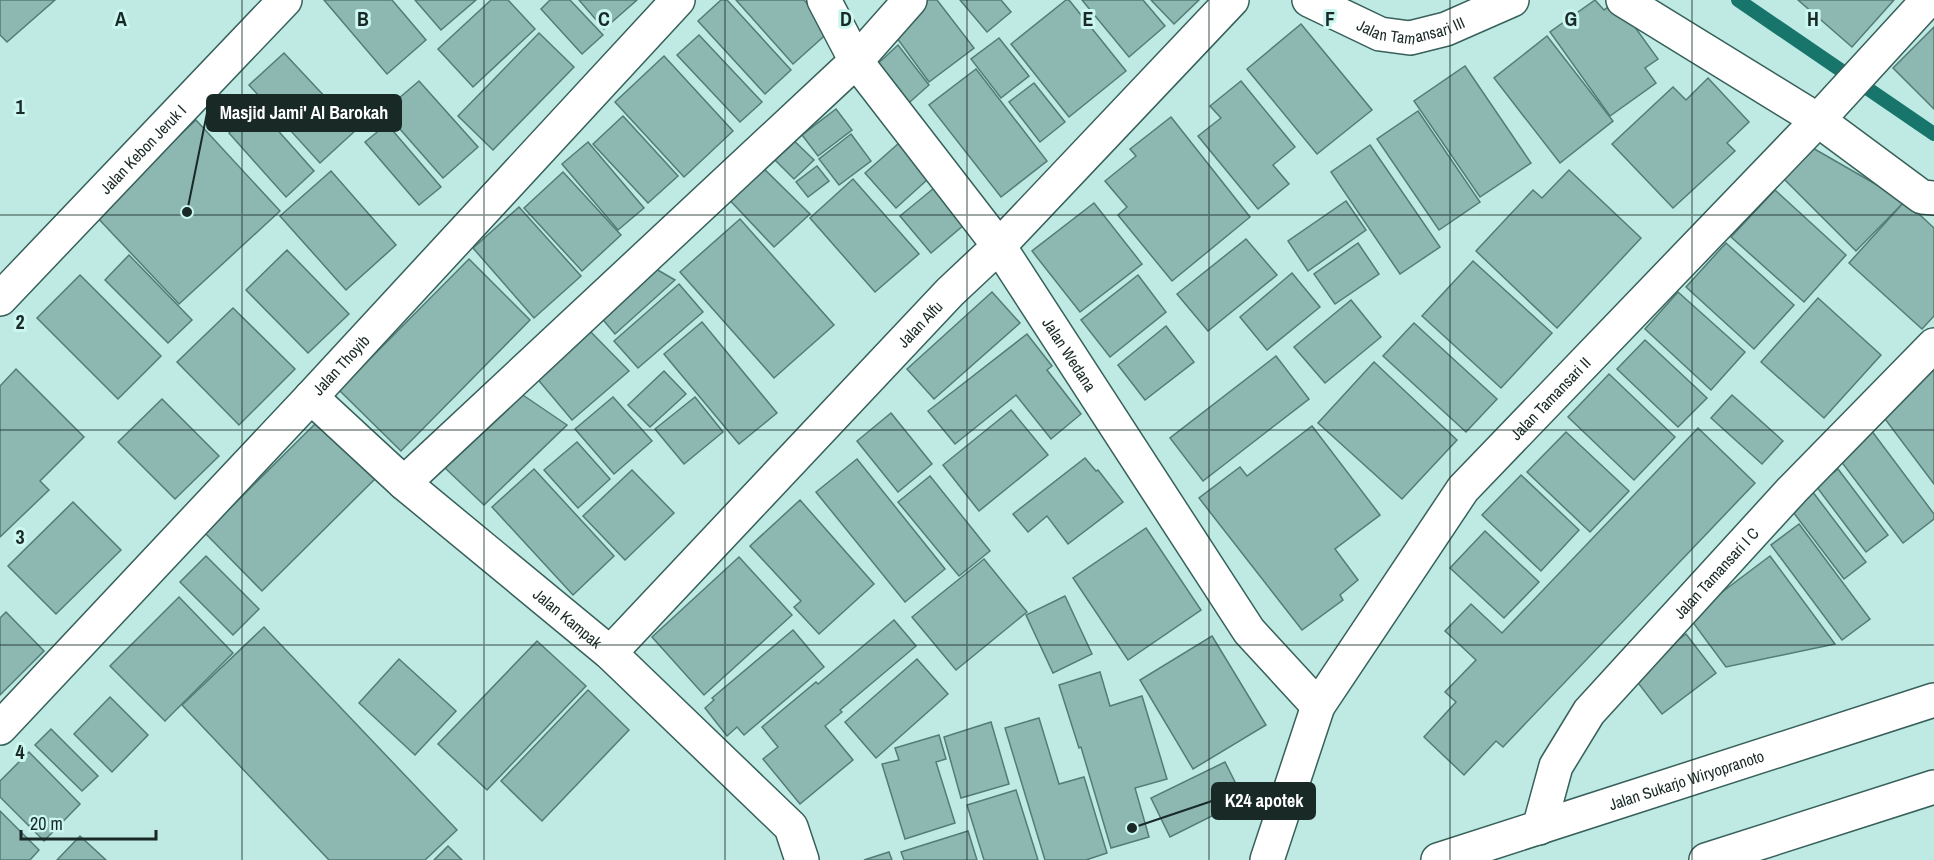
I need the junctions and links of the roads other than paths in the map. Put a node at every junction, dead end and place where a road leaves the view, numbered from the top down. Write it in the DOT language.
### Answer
graph roads {
  1 [pos="285,0"];
  2 [pos="678,0"];
  3 [pos="824,0"];
  4 [pos="910,0"];
  5 [pos="1232,0"];
  6 [pos="1309,0"];
  7 [pos="1512,0"];
  8 [pos="1623,0"];
  9 [pos="1928,0"];
  10 [pos="856,61"];
  11 [pos="1818,120"];
  12 [pos="1934,198"];
  13 [pos="999,246"];
  14 [pos="0,299"];
  15 [pos="1934,345"];
  16 [pos="311,397"];
  17 [pos="404,483"];
  18 [pos="610,653"];
  19 [pos="1934,700"];
  20 [pos="1318,706"];
  21 [pos="0,728"];
  22 [pos="1934,787"];
  23 [pos="1539,828"];
  24 [pos="802,860"];
  25 [pos="1267,860"];
  26 [pos="1438,860"];
  27 [pos="1706,860"];
  1 -- 14 [label="street, Jalan Kebon Jeruk I"];
  2 -- 16 [label="street, Jalan Thoyib"];
  3 -- 10 [label="street, Jalan Wedana"];
  4 -- 10 [label="street"];
  5 -- 13 [label="street, Jalan Alfu"];
  6 -- 7 [label="street, Jalan Tamansari III"];
  8 -- 11 [label="street"];
  9 -- 11 [label="street, Jalan Tamansari II"];
  10 -- 13 [label="street, Jalan Wedana"];
  10 -- 17 [label="street"];
  11 -- 12 [label="street"];
  11 -- 20 [label="street, Jalan Tamansari II"];
  13 -- 18 [label="street, Jalan Alfu"];
  13 -- 20 [label="street, Jalan Wedana"];
  15 -- 23 [label="street, Jalan Tamansari I C"];
  16 -- 17 [label="street, Jalan Kampak"];
  16 -- 21 [label="street, Jalan Thoyib"];
  17 -- 18 [label="street, Jalan Kampak"];
  18 -- 24 [label="street, Jalan Kampak"];
  19 -- 23 [label="street, Jalan Sukarjo Wiryopranoto"];
  20 -- 25 [label="street, Jalan Tamansari II"];
  22 -- 27 [label="street"];
  23 -- 26 [label="street, Jalan Sukarjo Wiryopranoto"];
}
